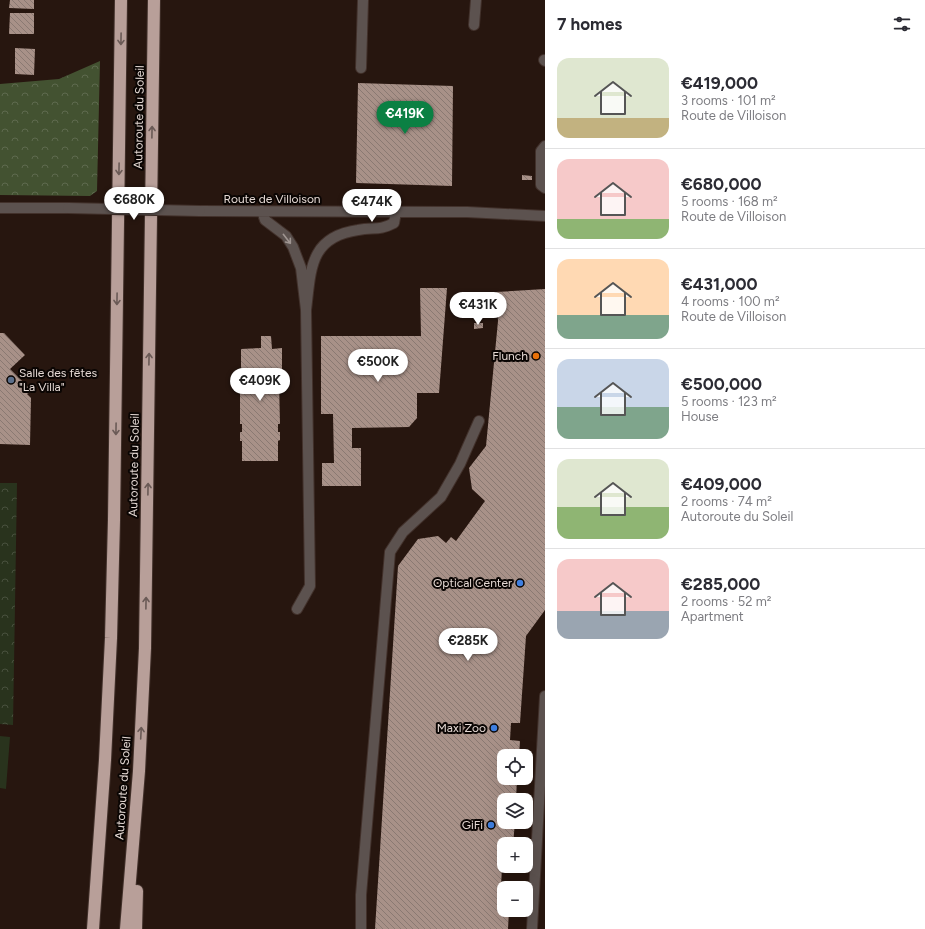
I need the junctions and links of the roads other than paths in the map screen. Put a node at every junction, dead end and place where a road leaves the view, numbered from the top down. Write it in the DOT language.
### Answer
graph roads {
  1 [pos="121,0"];
  2 [pos="154,0"];
  3 [pos="363,0"];
  4 [pos="476,0"];
  5 [pos="474,25"];
  6 [pos="362,68"];
  7 [pos="545,146"];
  8 [pos="545,188"];
  9 [pos="0,208"];
  10 [pos="262,211"];
  11 [pos="396,212"];
  12 [pos="545,216"];
  13 [pos="306,310"];
  14 [pos="479,421"];
  15 [pos="298,609"];
  16 [pos="545,696"];
  17 [pos="543,767"];
  18 [pos="139,772"];
  19 [pos="542,807"];
  20 [pos="541,848"];
  21 [pos="534,888"];
  22 [pos="545,889"];
  23 [pos="93,929"];
  24 [pos="126,929"];
  25 [pos="136,929"];
  26 [pos="361,929"];
  27 [pos="532,929"];
  1 -- 23 [label="highway, Autoroute du Soleil, one-way"];
  18 -- 2 [label="highway, Autoroute du Soleil, one-way"];
  3 -- 6 [label="street"];
  4 -- 5 [label="street"];
  7 -- 8 [label="street"];
  9 -- 10 [label="street, Route de Villoison, bridge"];
  10 -- 11 [label="street, Route de Villoison"];
  10 -- 13 [label="street, one-way"];
  11 -- 12 [label="street, Route de Villoison"];
  11 -- 13 [label="street"];
  13 -- 15 [label="street"];
  14 -- 26 [label="street"];
  16 -- 17 [label="street"];
  17 -- 19 [label="street"];
  18 -- 24 [label="highway, Autoroute du Soleil"];
  18 -- 25 [label="highway"];
  19 -- 20 [label="street"];
  20 -- 21 [label="street"];
  21 -- 22 [label="street"];
  21 -- 27 [label="street"];
}
